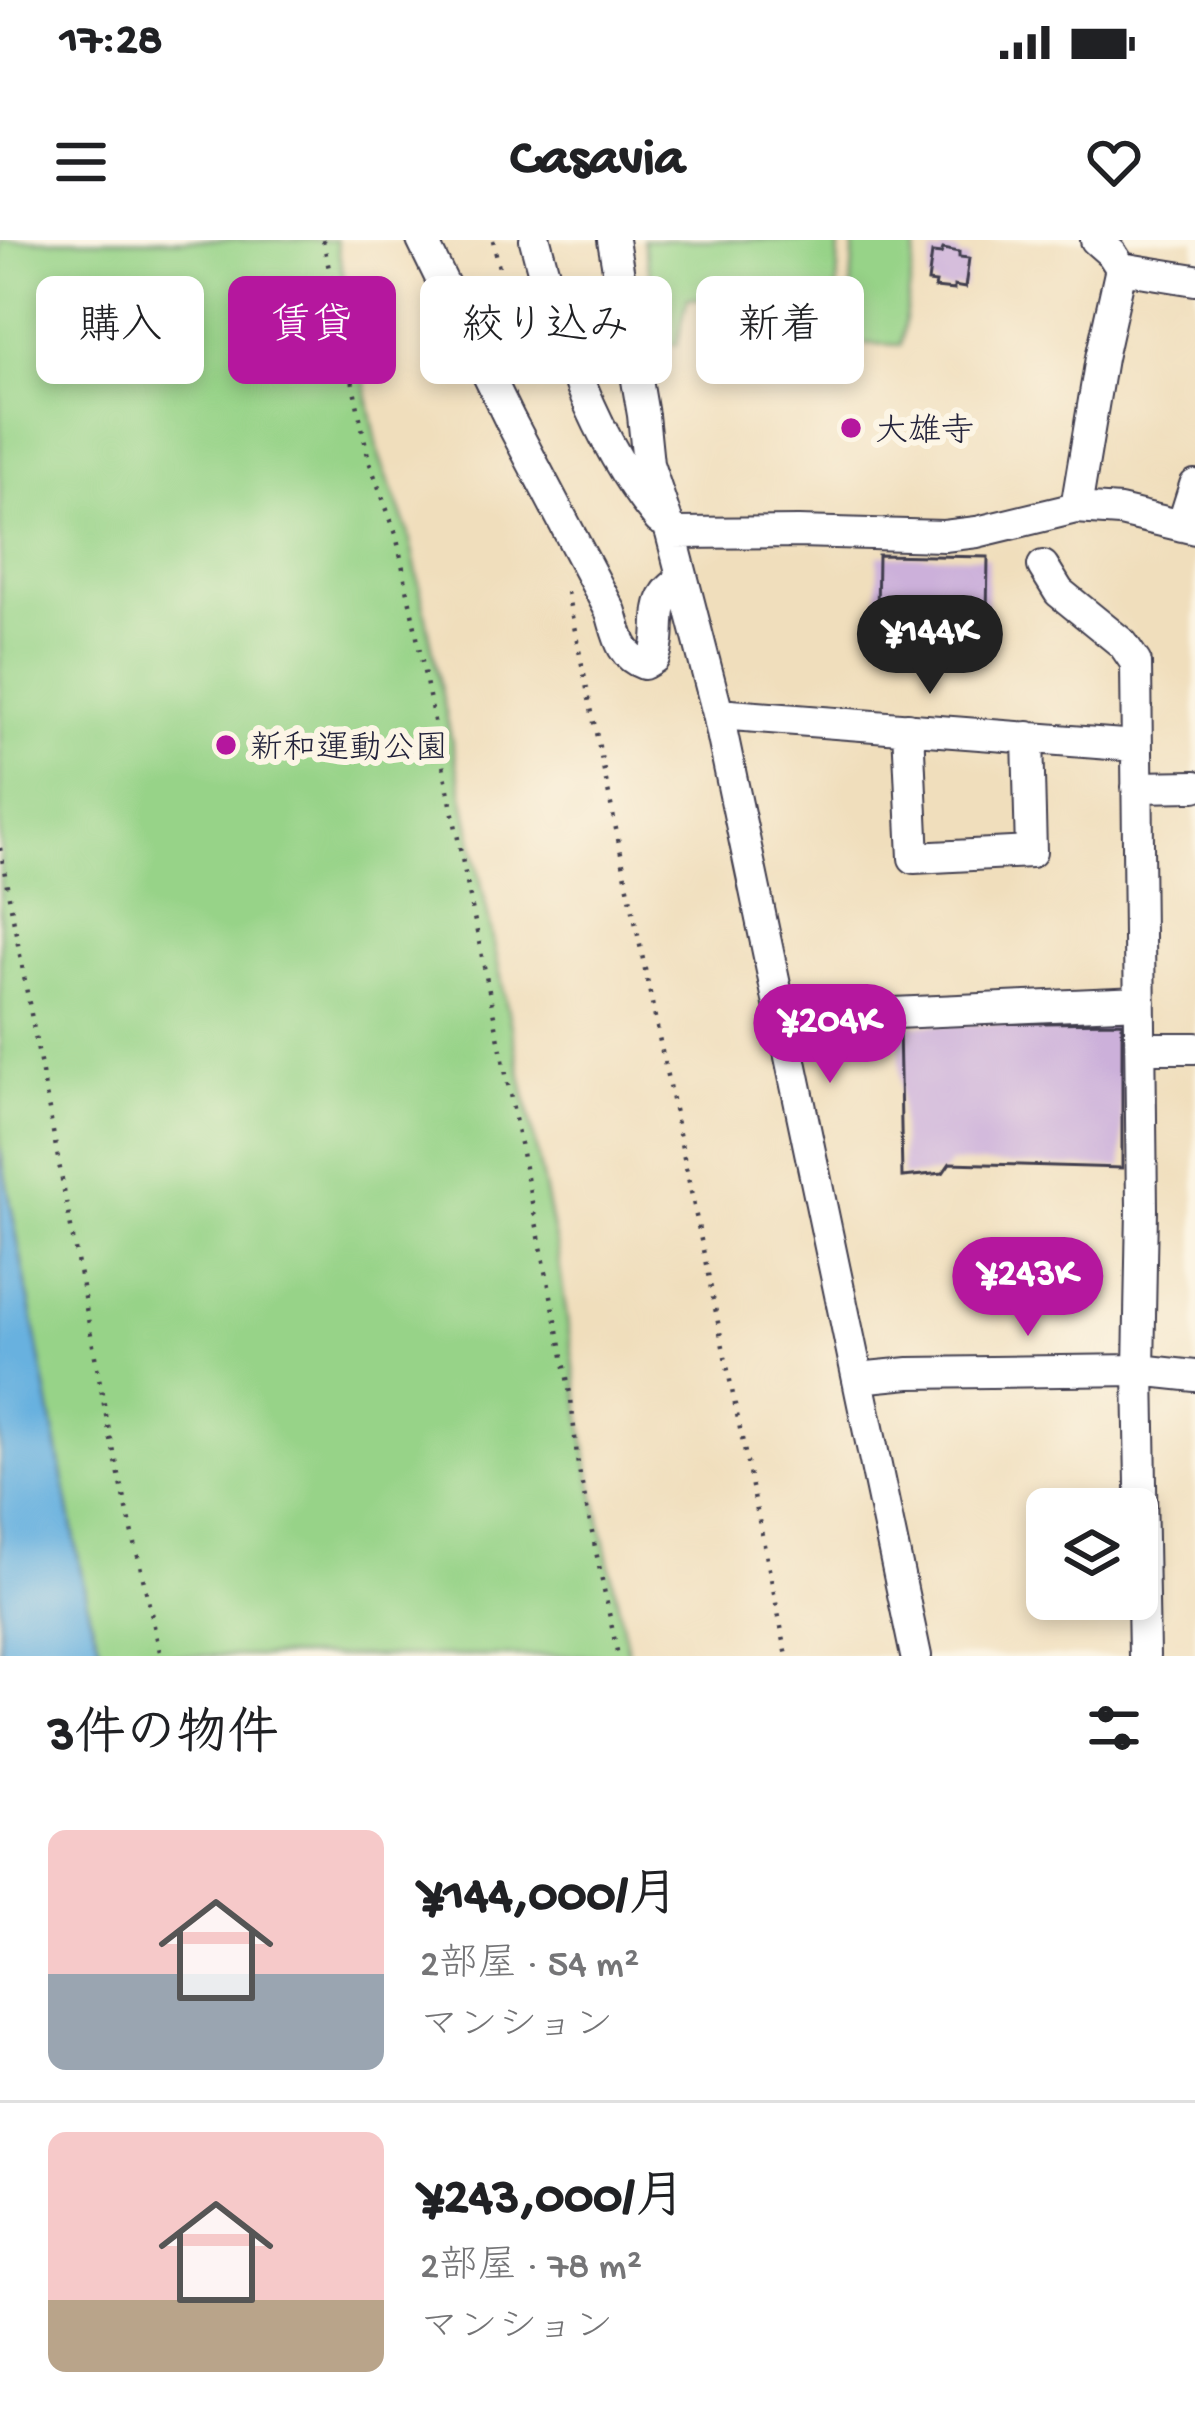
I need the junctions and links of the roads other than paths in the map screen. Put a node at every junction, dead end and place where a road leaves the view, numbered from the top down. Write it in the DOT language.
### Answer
graph roads {
  1 [pos="422,240"];
  2 [pos="535,240"];
  3 [pos="613,240"];
  4 [pos="1096,240"];
  5 [pos="1120,268"];
  6 [pos="1195,280"];
  7 [pos="1195,485"];
  8 [pos="1076,508"];
  9 [pos="1188,528"];
  10 [pos="671,533"];
  11 [pos="1043,566"];
  12 [pos="682,579"];
  13 [pos="718,714"];
  14 [pos="908,728"];
  15 [pos="1028,736"];
  16 [pos="1136,746"];
  17 [pos="1195,786"];
  18 [pos="1137,787"];
  19 [pos="1140,1002"];
  20 [pos="782,1018"];
  21 [pos="1141,1048"];
  22 [pos="1195,1048"];
  23 [pos="1139,1370"];
  24 [pos="1195,1376"];
  25 [pos="858,1378"];
  26 [pos="916,1656"];
  27 [pos="1144,1656"];
  1 -- 12 [label="street"];
  2 -- 10 [label="street"];
  3 -- 10 [label="street"];
  4 -- 5 [label="street"];
  5 -- 6 [label="street"];
  5 -- 8 [label="street"];
  7 -- 9 [label="street"];
  8 -- 9 [label="street"];
  8 -- 10 [label="street"];
  10 -- 12 [label="street"];
  11 -- 16 [label="street"];
  12 -- 13 [label="street"];
  13 -- 14 [label="street"];
  13 -- 20 [label="street"];
  14 -- 15 [label="street"];
  14 -- 15 [label="street"];
  15 -- 16 [label="street"];
  16 -- 18 [label="street"];
  17 -- 18 [label="street"];
  18 -- 19 [label="street"];
  19 -- 20 [label="street"];
  19 -- 21 [label="street"];
  20 -- 25 [label="street"];
  21 -- 22 [label="street"];
  21 -- 23 [label="street"];
  23 -- 24 [label="street"];
  23 -- 25 [label="street"];
  23 -- 27 [label="street"];
  25 -- 26 [label="street"];
}
